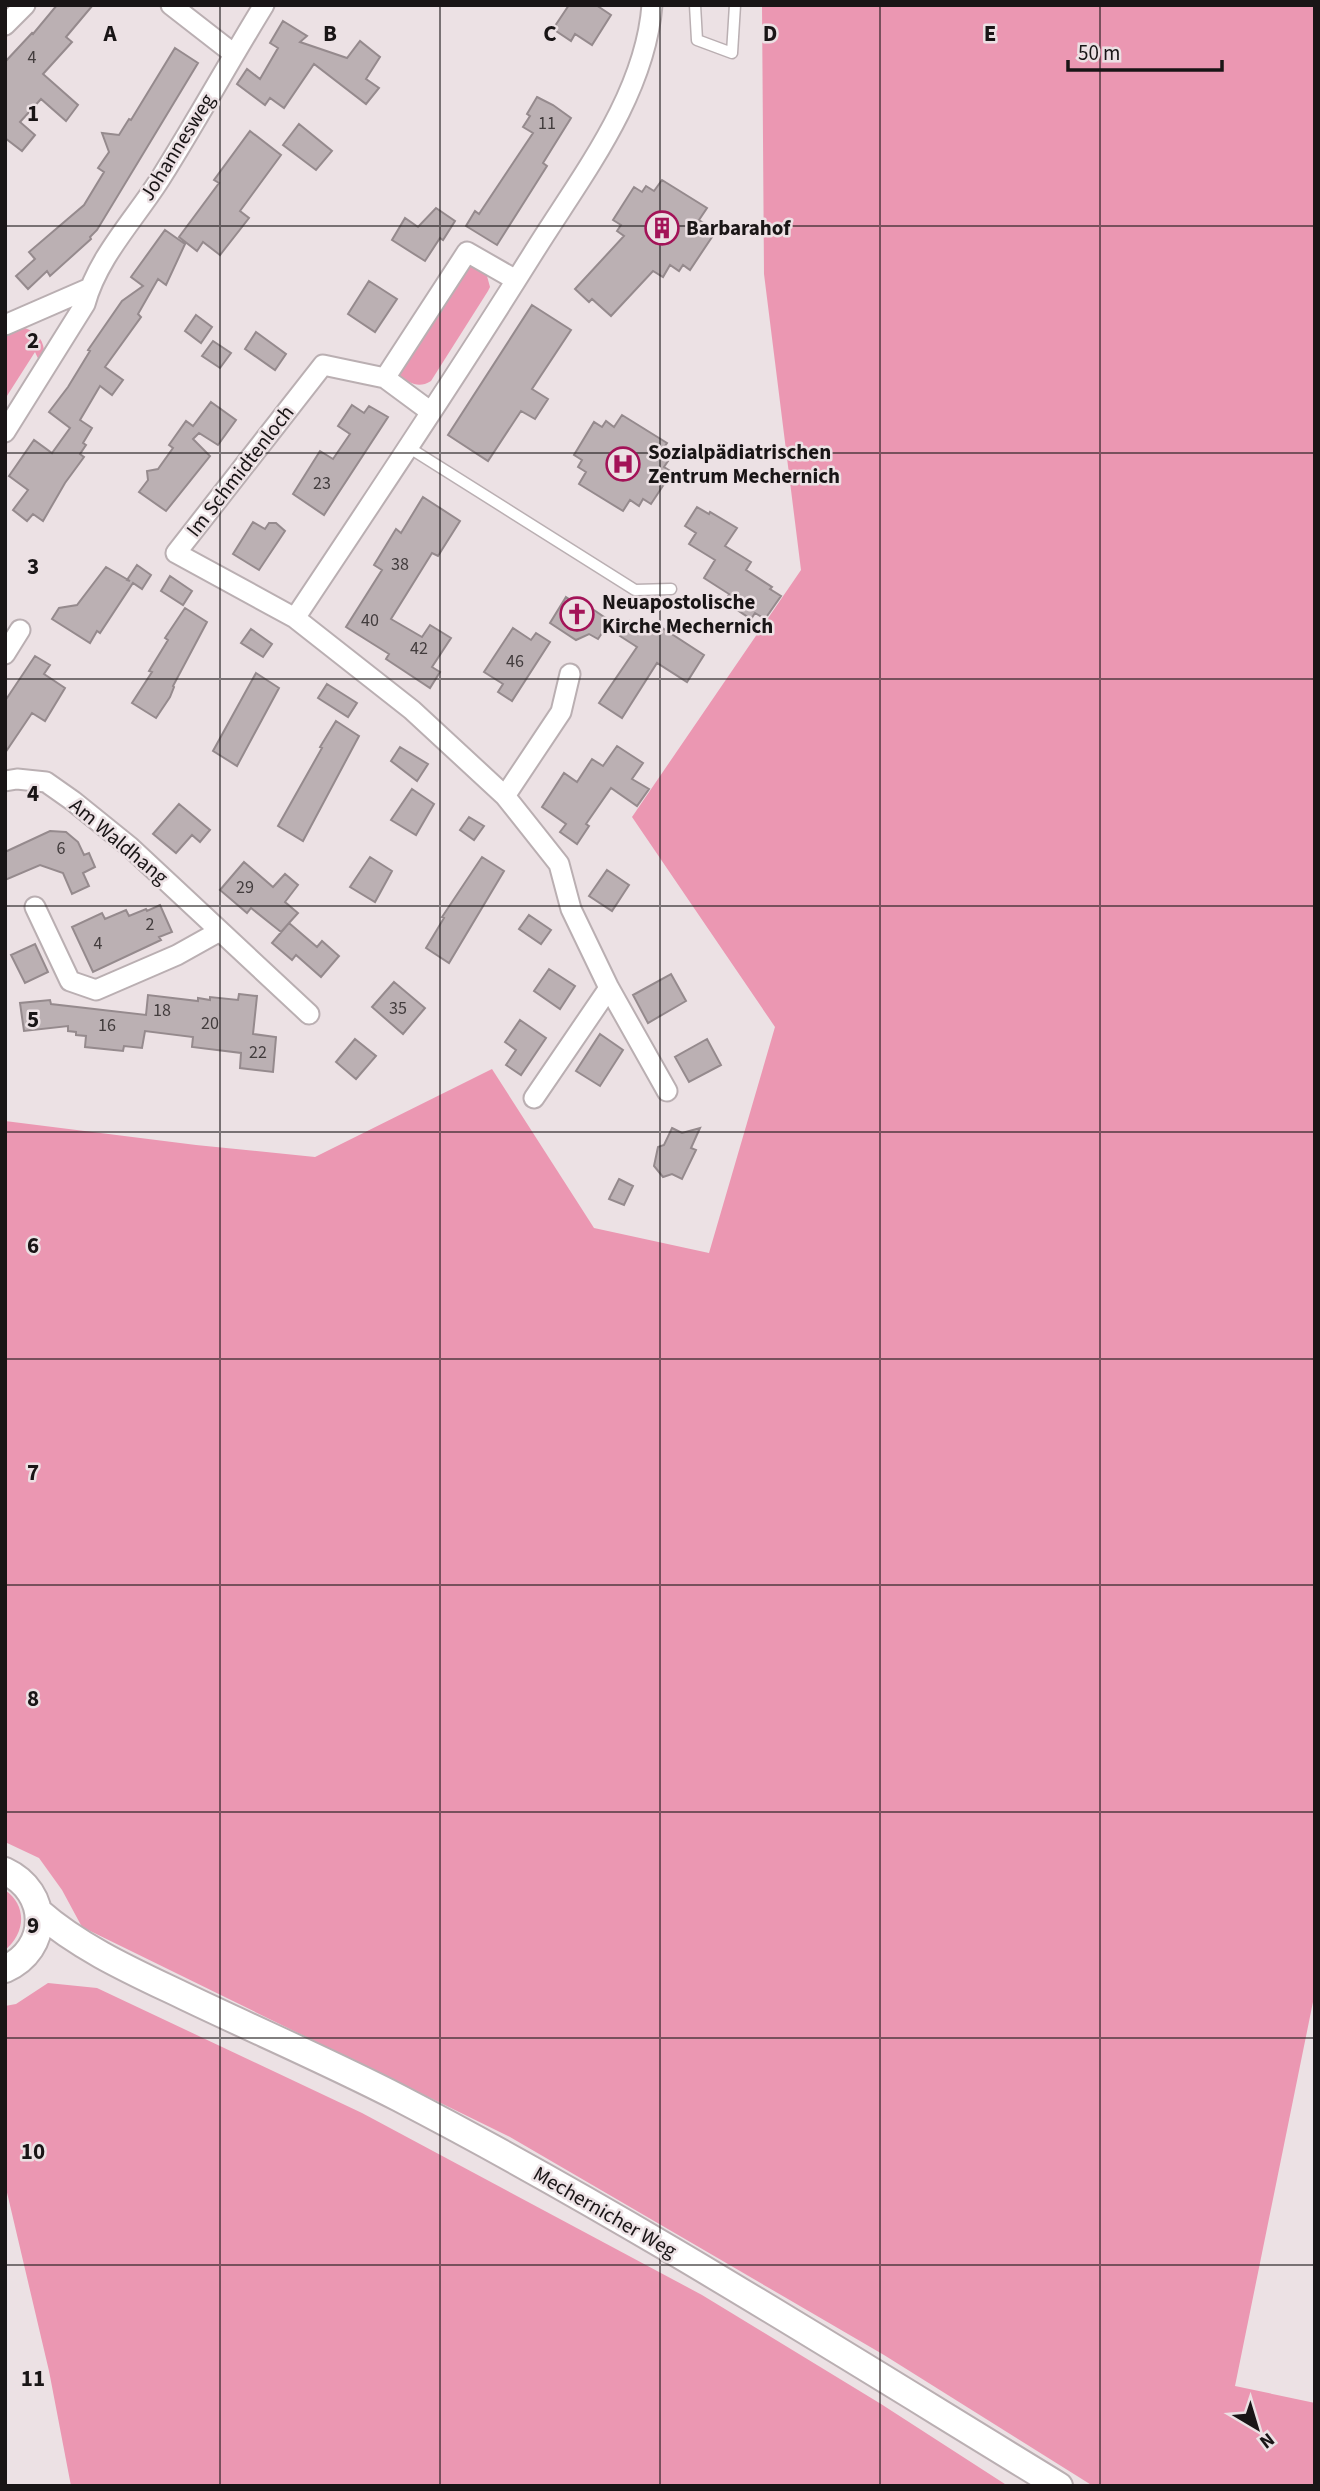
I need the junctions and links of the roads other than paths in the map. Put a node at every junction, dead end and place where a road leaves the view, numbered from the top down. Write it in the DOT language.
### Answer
graph roads {
  1 [pos="25,5"];
  2 [pos="171,5"];
  3 [pos="264,5"];
  4 [pos="652,5"];
  5 [pos="695,5"];
  6 [pos="735,5"];
  7 [pos="5,25"];
  8 [pos="234,54"];
  9 [pos="516,280"];
  10 [pos="90,288"];
  11 [pos="41,310"];
  12 [pos="5,325"];
  13 [pos="63,340"];
  14 [pos="385,378"];
  15 [pos="431,412"];
  16 [pos="5,432"];
  17 [pos="408,447"];
  18 [pos="671,589"];
  19 [pos="295,618"];
  20 [pos="20,630"];
  21 [pos="5,653"];
  22 [pos="570,674"];
  23 [pos="5,781"];
  24 [pos="505,796"];
  25 [pos="35,907"];
  26 [pos="220,932"];
  27 [pos="609,988"];
  28 [pos="309,1014"];
  29 [pos="667,1091"];
  30 [pos="534,1098"];
  31 [pos="5,1871"];
  32 [pos="39,1912"];
  33 [pos="31,1950"];
  34 [pos="5,1969"];
  35 [pos="133,1972"];
  36 [pos="1059,2486"];
  1 -- 7 [label="street"];
  2 -- 8 [label="street"];
  3 -- 8 [label="street, Johannesweg"];
  4 -- 9 [label="street"];
  5 -- 6 [label="lane"];
  8 -- 10 [label="street, Johannesweg"];
  9 -- 14 [label="street"];
  9 -- 15 [label="street"];
  10 -- 11 [label="street"];
  10 -- 13 [label="street, Johannesweg"];
  11 -- 12 [label="street"];
  11 -- 13 [label="street"];
  13 -- 16 [label="street, Johannesweg"];
  14 -- 15 [label="street, Im Schmidtenloch"];
  14 -- 19 [label="street, Im Schmidtenloch"];
  15 -- 17 [label="street"];
  17 -- 18 [label="lane"];
  17 -- 19 [label="street"];
  19 -- 24 [label="street, Im Schmidtenloch"];
  20 -- 21 [label="street"];
  22 -- 24 [label="street"];
  23 -- 26 [label="street, Am Waldhang"];
  24 -- 27 [label="street, Im Schmidtenloch"];
  25 -- 26 [label="street"];
  26 -- 28 [label="street, Am Waldhang"];
  27 -- 29 [label="street, Im Schmidtenloch"];
  27 -- 30 [label="street"];
  31 -- 32 [label="street"];
  32 -- 33 [label="street"];
  32 -- 35 [label="street, Mechernicher Weg"];
  33 -- 34 [label="street"];
  33 -- 35 [label="street, Mechernicher Weg"];
  35 -- 36 [label="street, Mechernicher Weg"];
}
